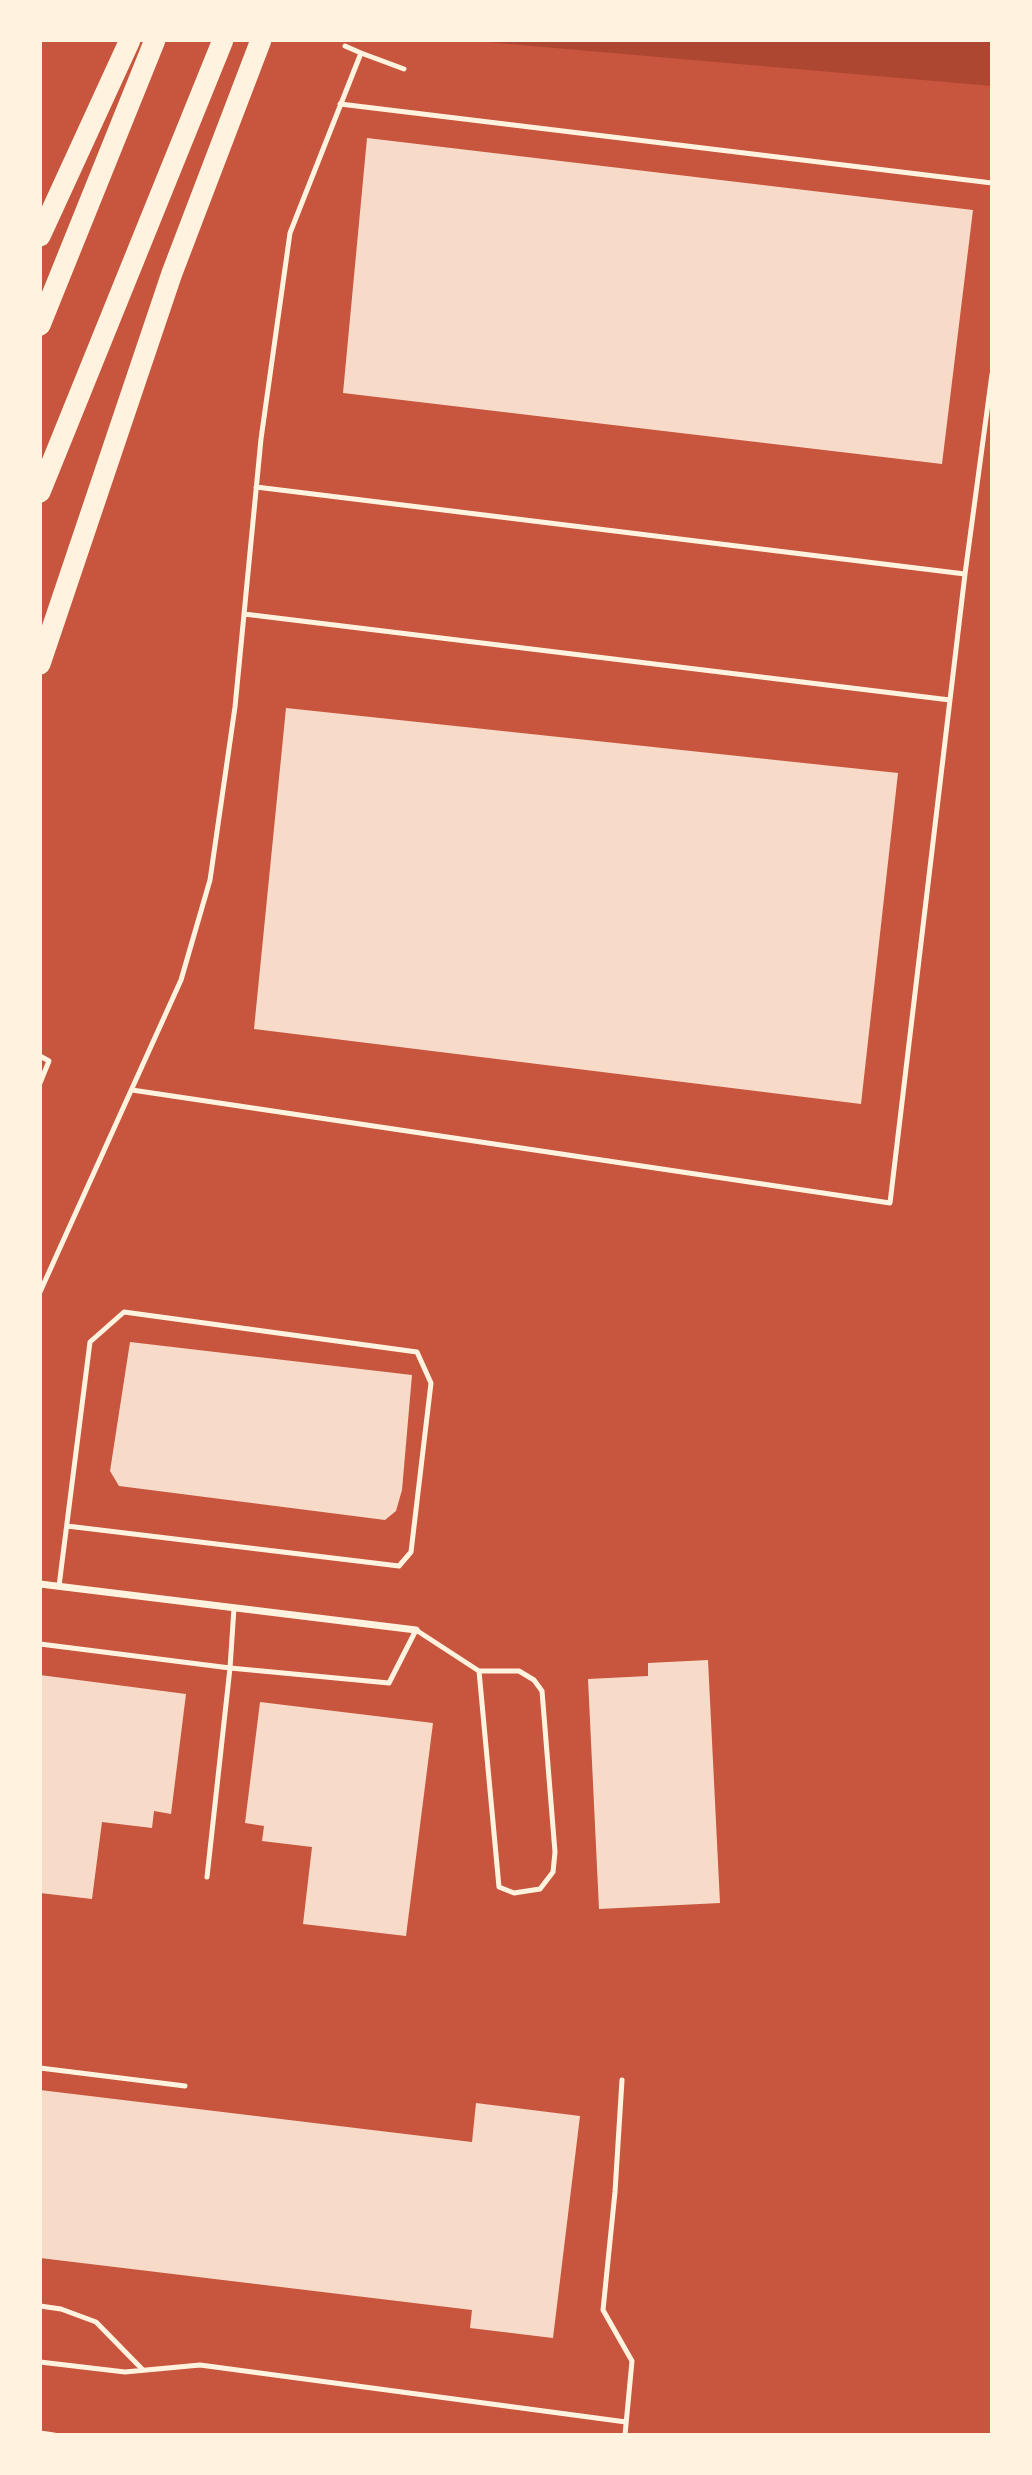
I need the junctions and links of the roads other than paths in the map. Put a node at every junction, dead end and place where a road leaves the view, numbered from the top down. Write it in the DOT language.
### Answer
graph roads {
  1 [pos="130,40"];
  2 [pos="155,40"];
  3 [pos="223,40"];
  4 [pos="261,40"];
  5 [pos="345,46"];
  6 [pos="361,52"];
  7 [pos="404,69"];
  8 [pos="341,104"];
  9 [pos="992,183"];
  10 [pos="40,236"];
  11 [pos="40,325"];
  12 [pos="992,373"];
  13 [pos="256,487"];
  14 [pos="40,492"];
  15 [pos="965,574"];
  16 [pos="244,614"];
  17 [pos="40,664"];
  18 [pos="950,700"];
  19 [pos="40,1056"];
  20 [pos="40,1083"];
  21 [pos="132,1090"];
  22 [pos="40,1292"];
  23 [pos="67,1526"];
  24 [pos="40,1584"];
  25 [pos="59,1586"];
  26 [pos="234,1608"];
  27 [pos="416,1630"];
  28 [pos="40,1644"];
  29 [pos="230,1668"];
  30 [pos="479,1671"];
  31 [pos="207,1877"];
  32 [pos="40,2068"];
  33 [pos="622,2080"];
  34 [pos="185,2086"];
  35 [pos="40,2306"];
  36 [pos="40,2362"];
  37 [pos="143,2370"];
  38 [pos="626,2422"];
  39 [pos="40,2433"];
  40 [pos="54,2435"];
  41 [pos="625,2435"];
  1 -- 10 [label="highway"];
  2 -- 11 [label="highway"];
  3 -- 14 [label="highway"];
  4 -- 17 [label="highway"];
  5 -- 6 [label="lane"];
  6 -- 7 [label="lane"];
  6 -- 8 [label="lane"];
  8 -- 9 [label="lane"];
  8 -- 13 [label="lane"];
  12 -- 15 [label="lane"];
  13 -- 15 [label="lane"];
  13 -- 16 [label="lane"];
  15 -- 18 [label="lane"];
  16 -- 18 [label="lane"];
  16 -- 21 [label="lane"];
  18 -- 21 [label="lane"];
  19 -- 20 [label="lane"];
  21 -- 22 [label="lane"];
  23 -- 23 [label="lane"];
  23 -- 25 [label="lane"];
  24 -- 25 [label="street"];
  25 -- 26 [label="street"];
  26 -- 27 [label="street"];
  26 -- 29 [label="lane"];
  27 -- 29 [label="lane"];
  27 -- 30 [label="lane"];
  28 -- 29 [label="lane"];
  29 -- 31 [label="lane"];
  30 -- 30 [label="lane"];
  32 -- 34 [label="lane"];
  33 -- 38 [label="lane"];
  35 -- 37 [label="lane"];
  36 -- 37 [label="lane"];
  37 -- 38 [label="lane"];
  38 -- 41 [label="lane"];
  39 -- 40 [label="lane"];
}
